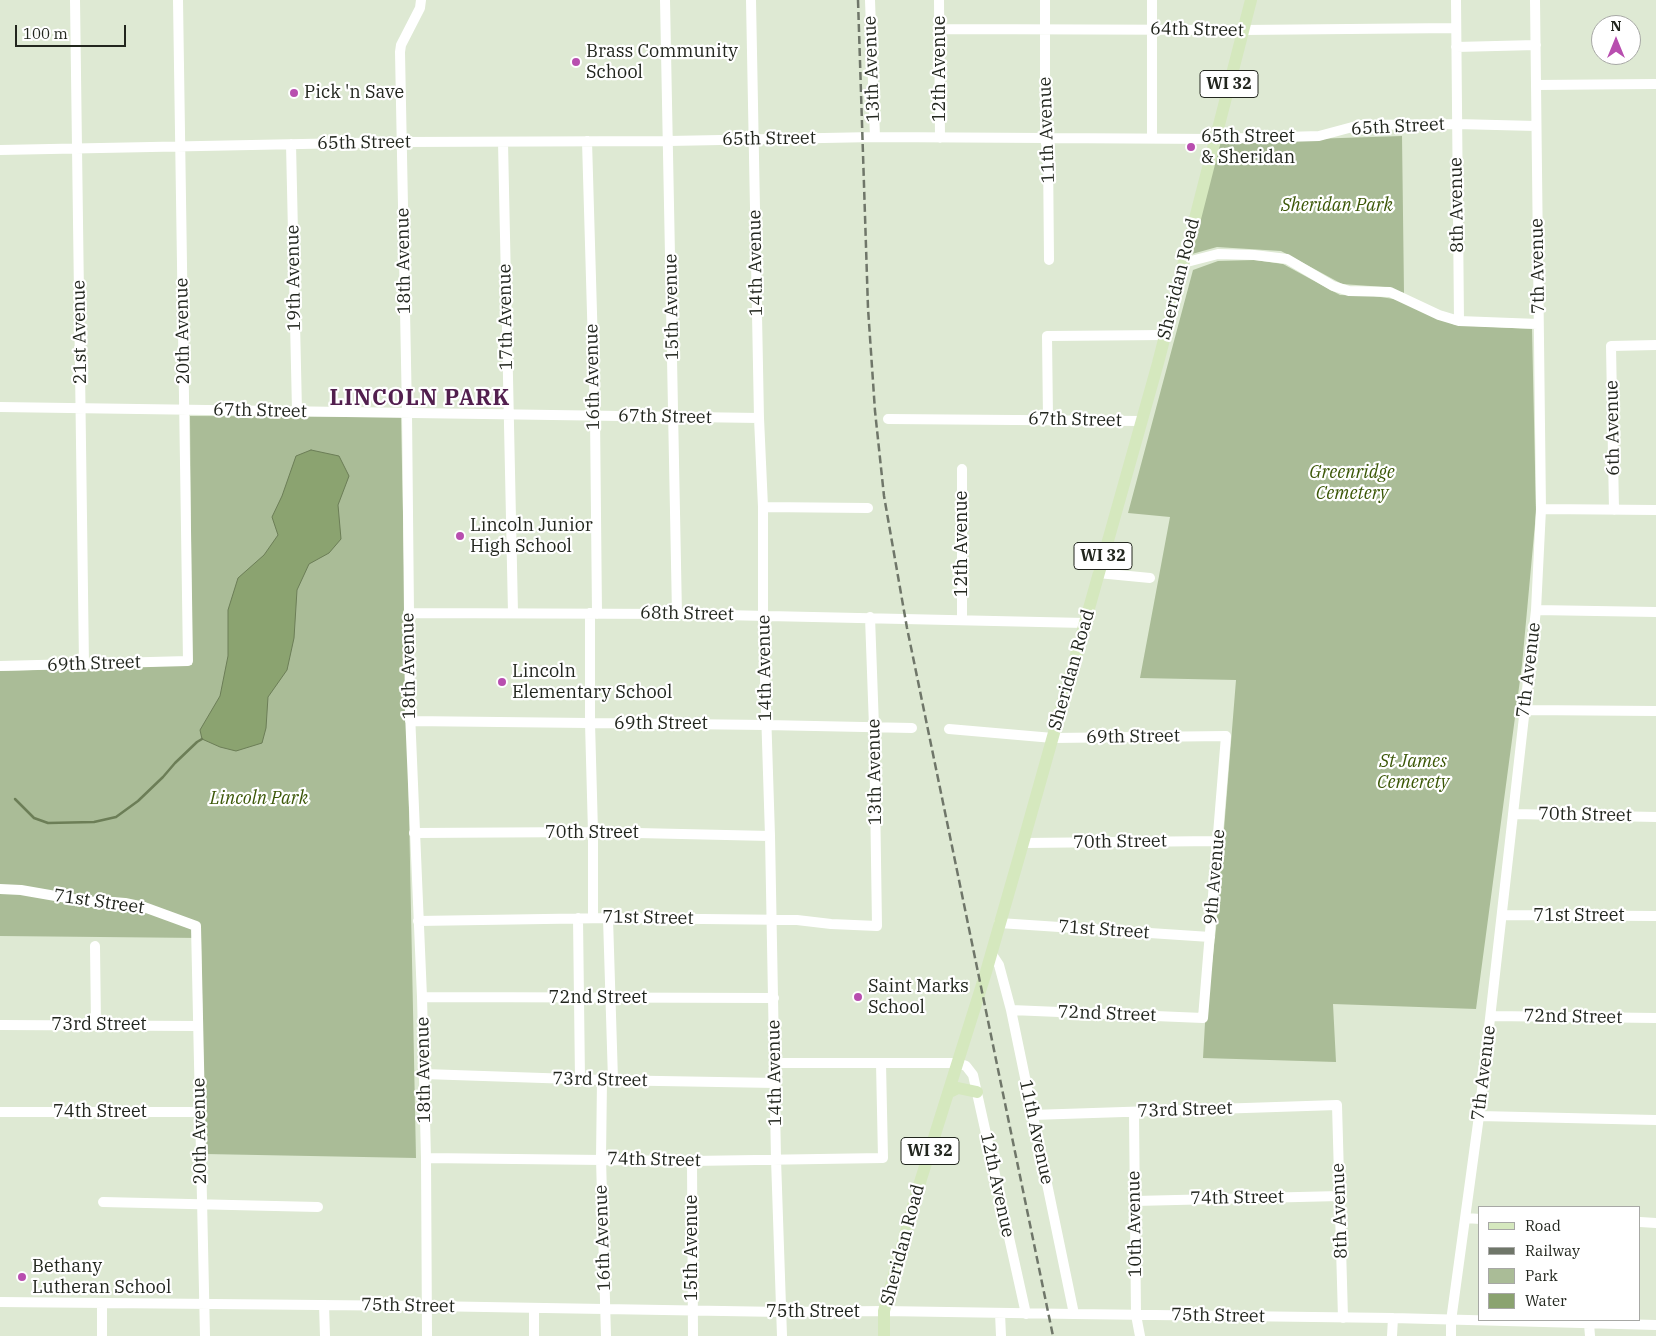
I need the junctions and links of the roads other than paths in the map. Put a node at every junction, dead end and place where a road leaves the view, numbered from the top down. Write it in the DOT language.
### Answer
graph roads {
  1 [pos="75,0"];
  2 [pos="178,0"];
  3 [pos="421,0"];
  4 [pos="665,0"];
  5 [pos="751,0"];
  6 [pos="870,0"];
  7 [pos="939,0"];
  8 [pos="1045,0"];
  9 [pos="1152,0"];
  10 [pos="1251,0"];
  11 [pos="1456,0"];
  12 [pos="1535,0"];
  13 [pos="1456,28"];
  14 [pos="939,29"];
  15 [pos="1045,29"];
  16 [pos="1152,29"];
  17 [pos="1242,30"];
  18 [pos="1536,45"];
  19 [pos="1456,47"];
  20 [pos="1656,84"];
  21 [pos="1536,85"];
  22 [pos="1456,124"];
  23 [pos="1536,126"];
  24 [pos="875,138"];
  25 [pos="940,138"];
  26 [pos="1152,138"];
  27 [pos="1045,139"];
  28 [pos="1215,139"];
  29 [pos="753,140"];
  30 [pos="587,141"];
  31 [pos="669,141"];
  32 [pos="402,142"];
  33 [pos="503,142"];
  34 [pos="291,144"];
  35 [pos="180,146"];
  36 [pos="78,149"];
  37 [pos="0,150"];
  38 [pos="1049,260"];
  39 [pos="1183,263"];
  40 [pos="1459,321"];
  41 [pos="1538,324"];
  42 [pos="1165,335"];
  43 [pos="1656,345"];
  44 [pos="0,407"];
  45 [pos="82,408"];
  46 [pos="185,410"];
  47 [pos="297,411"];
  48 [pos="407,413"];
  49 [pos="508,414"];
  50 [pos="595,416"];
  51 [pos="674,417"];
  52 [pos="759,418"];
  53 [pos="888,418"];
  54 [pos="1048,419"];
  55 [pos="1142,421"];
  56 [pos="962,469"];
  57 [pos="763,507"];
  58 [pos="868,508"];
  59 [pos="1541,509"];
  60 [pos="1614,510"];
  61 [pos="1656,510"];
  62 [pos="1098,573"];
  63 [pos="1150,578"];
  64 [pos="1536,610"];
  65 [pos="408,612"];
  66 [pos="512,612"];
  67 [pos="1656,612"];
  68 [pos="594,613"];
  69 [pos="677,614"];
  70 [pos="763,616"];
  71 [pos="870,617"];
  72 [pos="962,619"];
  73 [pos="1085,622"];
  74 [pos="188,661"];
  75 [pos="84,664"];
  76 [pos="0,666"];
  77 [pos="1524,710"];
  78 [pos="1656,711"];
  79 [pos="410,720"];
  80 [pos="590,723"];
  81 [pos="766,725"];
  82 [pos="874,728"];
  83 [pos="912,728"];
  84 [pos="949,729"];
  85 [pos="1226,736"];
  86 [pos="1053,738"];
  87 [pos="1514,814"];
  88 [pos="1656,817"];
  89 [pos="594,832"];
  90 [pos="414,833"];
  91 [pos="770,836"];
  92 [pos="1218,841"];
  93 [pos="1023,844"];
  94 [pos="0,889"];
  95 [pos="1502,915"];
  96 [pos="1656,916"];
  97 [pos="578,918"];
  98 [pos="593,918"];
  99 [pos="608,918"];
  100 [pos="772,920"];
  101 [pos="418,921"];
  102 [pos="999,923"];
  103 [pos="196,926"];
  104 [pos="877,926"];
  105 [pos="1210,937"];
  106 [pos="95,946"];
  107 [pos="991,953"];
  108 [pos="422,998"];
  109 [pos="579,998"];
  110 [pos="612,998"];
  111 [pos="774,998"];
  112 [pos="1011,1010"];
  113 [pos="1490,1016"];
  114 [pos="1203,1018"];
  115 [pos="1656,1018"];
  116 [pos="0,1025"];
  117 [pos="96,1025"];
  118 [pos="198,1026"];
  119 [pos="775,1063"];
  120 [pos="881,1063"];
  121 [pos="958,1063"];
  122 [pos="424,1074"];
  123 [pos="580,1080"];
  124 [pos="602,1080"];
  125 [pos="613,1080"];
  126 [pos="776,1083"];
  127 [pos="977,1092"];
  128 [pos="948,1093"];
  129 [pos="1337,1105"];
  130 [pos="0,1112"];
  131 [pos="200,1112"];
  132 [pos="1134,1112"];
  133 [pos="1032,1115"];
  134 [pos="1479,1116"];
  135 [pos="1656,1120"];
  136 [pos="426,1158"];
  137 [pos="601,1159"];
  138 [pos="776,1159"];
  139 [pos="692,1161"];
  140 [pos="1340,1196"];
  141 [pos="1135,1201"];
  142 [pos="103,1202"];
  143 [pos="201,1204"];
  144 [pos="318,1207"];
  145 [pos="1466,1218"];
  146 [pos="1478,1219"];
  147 [pos="1641,1222"];
  148 [pos="1656,1223"];
  149 [pos="0,1302"];
  150 [pos="102,1303"];
  151 [pos="204,1304"];
  152 [pos="324,1305"];
  153 [pos="426,1306"];
  154 [pos="534,1308"];
  155 [pos="605,1309"];
  156 [pos="692,1311"];
  157 [pos="884,1311"];
  158 [pos="782,1312"];
  159 [pos="1000,1314"];
  160 [pos="1026,1314"];
  161 [pos="1074,1314"];
  162 [pos="1136,1315"];
  163 [pos="1343,1318"];
  164 [pos="1393,1318"];
  165 [pos="1451,1321"];
  166 [pos="1589,1324"];
  167 [pos="1656,1325"];
  168 [pos="102,1336"];
  169 [pos="204,1336"];
  170 [pos="324,1336"];
  171 [pos="427,1336"];
  172 [pos="534,1336"];
  173 [pos="606,1336"];
  174 [pos="693,1336"];
  175 [pos="782,1336"];
  176 [pos="884,1336"];
  177 [pos="1001,1336"];
  178 [pos="1140,1336"];
  179 [pos="1392,1336"];
  180 [pos="1451,1336"];
  181 [pos="1590,1336"];
  1 -- 36 [label="street, 21st Avenue"];
  2 -- 35 [label="street, 20th Avenue"];
  3 -- 32 [label="street, 18th Avenue"];
  4 -- 31 [label="street, 15th Avenue"];
  5 -- 29 [label="street, 14th Avenue"];
  6 -- 24 [label="street, 13th Avenue"];
  7 -- 14 [label="street, 12th Avenue"];
  8 -- 15 [label="street, 11th Avenue"];
  9 -- 16 [label="street"];
  10 -- 17 [label="main road, Sheridan Road / WI 32"];
  11 -- 13 [label="street, 8th Avenue"];
  12 -- 18 [label="street, 7th Avenue"];
  13 -- 17 [label="street, 64th Street"];
  13 -- 19 [label="street, 8th Avenue"];
  14 -- 15 [label="street, 64th Street"];
  14 -- 25 [label="street, 12th Avenue"];
  15 -- 16 [label="street, 64th Street"];
  15 -- 27 [label="street, 11th Avenue"];
  16 -- 17 [label="street, 64th Street"];
  16 -- 26 [label="street"];
  17 -- 28 [label="main road, Sheridan Road / WI 32"];
  18 -- 19 [label="street"];
  18 -- 21 [label="street, 7th Avenue"];
  19 -- 22 [label="street, 8th Avenue"];
  20 -- 21 [label="street"];
  21 -- 23 [label="street, 7th Avenue"];
  22 -- 23 [label="street, 65th Street"];
  22 -- 28 [label="street, 65th Street"];
  22 -- 40 [label="street, 8th Avenue"];
  23 -- 41 [label="street, 7th Avenue"];
  24 -- 25 [label="street, 65th Street"];
  24 -- 29 [label="street, 65th Street"];
  25 -- 27 [label="street, 65th Street"];
  26 -- 27 [label="street, 65th Street"];
  26 -- 28 [label="street, 65th Street"];
  27 -- 38 [label="street, 11th Avenue"];
  28 -- 39 [label="main road, Sheridan Road / WI 32"];
  29 -- 31 [label="street, 65th Street"];
  29 -- 52 [label="street, 14th Avenue"];
  30 -- 31 [label="street, 65th Street"];
  30 -- 33 [label="street, 65th Street"];
  30 -- 50 [label="street, 16th Avenue"];
  31 -- 51 [label="street, 15th Avenue"];
  32 -- 33 [label="street, 65th Street"];
  32 -- 34 [label="street, 65th Street"];
  32 -- 48 [label="street, 18th Avenue"];
  33 -- 49 [label="street, 17th Avenue"];
  34 -- 35 [label="street, 65th Street"];
  34 -- 47 [label="street, 19th Avenue"];
  35 -- 36 [label="street, 65th Street"];
  35 -- 46 [label="street, 20th Avenue"];
  36 -- 37 [label="street, 65th Street"];
  36 -- 45 [label="street, 21st Avenue"];
  39 -- 40 [label="street"];
  39 -- 42 [label="main road, Sheridan Road / WI 32"];
  40 -- 41 [label="street"];
  41 -- 59 [label="street, 7th Avenue"];
  42 -- 54 [label="street"];
  42 -- 55 [label="main road, Sheridan Road / WI 32"];
  43 -- 60 [label="street, 6th Avenue"];
  44 -- 45 [label="street, 67th Street"];
  45 -- 46 [label="street, 67th Street"];
  45 -- 75 [label="street, 21st Avenue"];
  46 -- 47 [label="street, 67th Street"];
  46 -- 74 [label="street, 20th Avenue"];
  47 -- 48 [label="street, 67th Street"];
  48 -- 49 [label="street, 67th Street"];
  48 -- 65 [label="street, 18th Avenue"];
  49 -- 50 [label="street, 67th Street"];
  49 -- 66 [label="street, 17th Avenue"];
  50 -- 51 [label="street, 67th Street"];
  50 -- 68 [label="street, 16th Avenue"];
  51 -- 52 [label="street, 67th Street"];
  51 -- 69 [label="street, 15th Avenue"];
  52 -- 57 [label="street, 14th Avenue"];
  53 -- 54 [label="street, 67th Street"];
  54 -- 55 [label="street, 67th Street"];
  55 -- 62 [label="main road, Sheridan Road / WI 32"];
  56 -- 72 [label="street, 12th Avenue"];
  57 -- 58 [label="street"];
  57 -- 70 [label="street, 14th Avenue"];
  59 -- 60 [label="street"];
  59 -- 64 [label="street, 7th Avenue"];
  60 -- 61 [label="street"];
  62 -- 63 [label="street"];
  62 -- 73 [label="main road, Sheridan Road / WI 32"];
  64 -- 67 [label="street"];
  64 -- 77 [label="street, 7th Avenue"];
  65 -- 66 [label="street, 68th Street"];
  65 -- 79 [label="street, 18th Avenue"];
  66 -- 68 [label="street, 68th Street"];
  68 -- 69 [label="street, 68th Street"];
  68 -- 80 [label="street, 16th Avenue"];
  69 -- 70 [label="street, 68th Street"];
  70 -- 71 [label="street, 68th Street"];
  70 -- 81 [label="street, 14th Avenue"];
  71 -- 72 [label="street, 68th Street"];
  71 -- 82 [label="street, 13th Avenue"];
  72 -- 73 [label="street, 68th Street"];
  73 -- 86 [label="main road, Sheridan Road / WI 32"];
  74 -- 75 [label="street, 69th Street"];
  75 -- 76 [label="street, 69th Street"];
  77 -- 78 [label="street"];
  77 -- 87 [label="street, 7th Avenue"];
  79 -- 80 [label="street, 69th Street"];
  79 -- 90 [label="street, 18th Avenue"];
  80 -- 81 [label="street, 69th Street"];
  80 -- 89 [label="street, 16th Avenue"];
  81 -- 82 [label="street, 69th Street"];
  81 -- 91 [label="street, 14th Avenue"];
  82 -- 83 [label="street, 69th Street"];
  82 -- 104 [label="street, 13th Avenue"];
  84 -- 86 [label="street, 69th Street"];
  85 -- 86 [label="street, 69th Street"];
  85 -- 92 [label="street, 9th Avenue"];
  86 -- 93 [label="main road, Sheridan Road / WI 32"];
  87 -- 88 [label="street, 70th Street"];
  87 -- 95 [label="street, 7th Avenue"];
  89 -- 90 [label="street, 70th Street"];
  89 -- 91 [label="street, 70th Street"];
  89 -- 98 [label="street, 16th Avenue"];
  90 -- 101 [label="street, 18th Avenue"];
  91 -- 100 [label="street, 14th Avenue"];
  92 -- 93 [label="street, 70th Street"];
  92 -- 105 [label="street, 9th Avenue"];
  93 -- 102 [label="main road, Sheridan Road / WI 32"];
  94 -- 103 [label="street, 71st Street"];
  95 -- 96 [label="street, 71st Street"];
  95 -- 113 [label="street, 7th Avenue"];
  97 -- 98 [label="street, 71st Street"];
  97 -- 101 [label="street, 71st Street"];
  97 -- 109 [label="street"];
  98 -- 99 [label="street, 71st Street"];
  99 -- 100 [label="street, 71st Street"];
  99 -- 110 [label="street"];
  100 -- 104 [label="street, 71st Street"];
  100 -- 111 [label="street, 14th Avenue"];
  101 -- 108 [label="street, 18th Avenue"];
  102 -- 105 [label="street, 71st Street"];
  102 -- 107 [label="main road, Sheridan Road / WI 32"];
  103 -- 118 [label="street, 20th Avenue"];
  105 -- 114 [label="street, 9th Avenue"];
  106 -- 117 [label="street"];
  107 -- 112 [label="street, 11th Avenue"];
  107 -- 121 [label="main road, Sheridan Road / WI 32"];
  108 -- 109 [label="street, 72nd Street"];
  108 -- 122 [label="street, 18th Avenue"];
  109 -- 110 [label="street, 72nd Street"];
  109 -- 123 [label="street"];
  110 -- 111 [label="street, 72nd Street"];
  110 -- 125 [label="street"];
  111 -- 119 [label="street, 14th Avenue"];
  112 -- 114 [label="street, 72nd Street"];
  112 -- 133 [label="street, 11th Avenue"];
  113 -- 115 [label="street, 72nd Street"];
  113 -- 134 [label="street, 7th Avenue"];
  116 -- 117 [label="street, 73rd Street"];
  117 -- 118 [label="street, 73rd Street"];
  118 -- 131 [label="street, 20th Avenue"];
  119 -- 120 [label="street"];
  119 -- 126 [label="street, 14th Avenue"];
  120 -- 121 [label="street"];
  120 -- 138 [label="street, 74th Street"];
  121 -- 127 [label="street, 12th Avenue"];
  121 -- 128 [label="main road, Sheridan Road / WI 32"];
  122 -- 123 [label="street, 73rd Street"];
  122 -- 136 [label="street, 18th Avenue"];
  123 -- 124 [label="street, 73rd Street"];
  124 -- 125 [label="street, 73rd Street"];
  124 -- 137 [label="street, 16th Avenue"];
  125 -- 126 [label="street, 73rd Street"];
  126 -- 138 [label="street, 14th Avenue"];
  127 -- 128 [label="main road"];
  127 -- 160 [label="street, 12th Avenue"];
  128 -- 157 [label="main road, Sheridan Road / WI 32"];
  129 -- 132 [label="street, 73rd Street"];
  129 -- 140 [label="street, 8th Avenue"];
  130 -- 131 [label="street, 74th Street"];
  131 -- 143 [label="street, 20th Avenue"];
  132 -- 133 [label="street, 73rd Street"];
  132 -- 141 [label="street, 10th Avenue"];
  133 -- 161 [label="street, 11th Avenue"];
  134 -- 135 [label="street"];
  134 -- 145 [label="street, 7th Avenue"];
  136 -- 137 [label="street, 74th Street"];
  136 -- 153 [label="street, 18th Avenue"];
  137 -- 139 [label="street, 74th Street"];
  137 -- 155 [label="street, 16th Avenue"];
  138 -- 139 [label="street, 74th Street"];
  138 -- 158 [label="street, 14th Avenue"];
  139 -- 156 [label="street, 15th Avenue"];
  140 -- 141 [label="street, 74th Street"];
  140 -- 163 [label="street, 8th Avenue"];
  141 -- 162 [label="street, 10th Avenue"];
  142 -- 143 [label="street"];
  143 -- 144 [label="street"];
  143 -- 151 [label="street, 20th Avenue"];
  145 -- 146 [label="street"];
  145 -- 165 [label="street, 7th Avenue"];
  147 -- 148 [label="street"];
  149 -- 150 [label="street, 75th Street"];
  150 -- 151 [label="street, 75th Street"];
  150 -- 168 [label="street"];
  151 -- 152 [label="street, 75th Street"];
  151 -- 169 [label="street, 20th Avenue"];
  152 -- 153 [label="street, 75th Street"];
  152 -- 170 [label="street"];
  153 -- 154 [label="street, 75th Street"];
  153 -- 171 [label="street, 18th Avenue"];
  154 -- 155 [label="street, 75th Street"];
  154 -- 172 [label="street"];
  155 -- 156 [label="street, 75th Street"];
  155 -- 173 [label="street, 16th Avenue"];
  156 -- 158 [label="street, 75th Street"];
  156 -- 174 [label="street, 15th Avenue"];
  157 -- 158 [label="street, 75th Street"];
  157 -- 159 [label="street, 75th Street"];
  157 -- 176 [label="main road, Sheridan Road / WI 32"];
  158 -- 175 [label="street, 14th Avenue"];
  159 -- 160 [label="street, 75th Street"];
  159 -- 177 [label="street"];
  160 -- 161 [label="street, 75th Street"];
  161 -- 162 [label="street, 75th Street"];
  162 -- 163 [label="street, 75th Street"];
  162 -- 178 [label="street, 10th Avenue"];
  163 -- 164 [label="street, 75th Street"];
  164 -- 165 [label="street, 75th Street"];
  164 -- 179 [label="street"];
  165 -- 166 [label="street, 75th Street"];
  165 -- 180 [label="street, 7th Avenue"];
  166 -- 167 [label="street, 75th Street"];
  166 -- 181 [label="street"];
}
